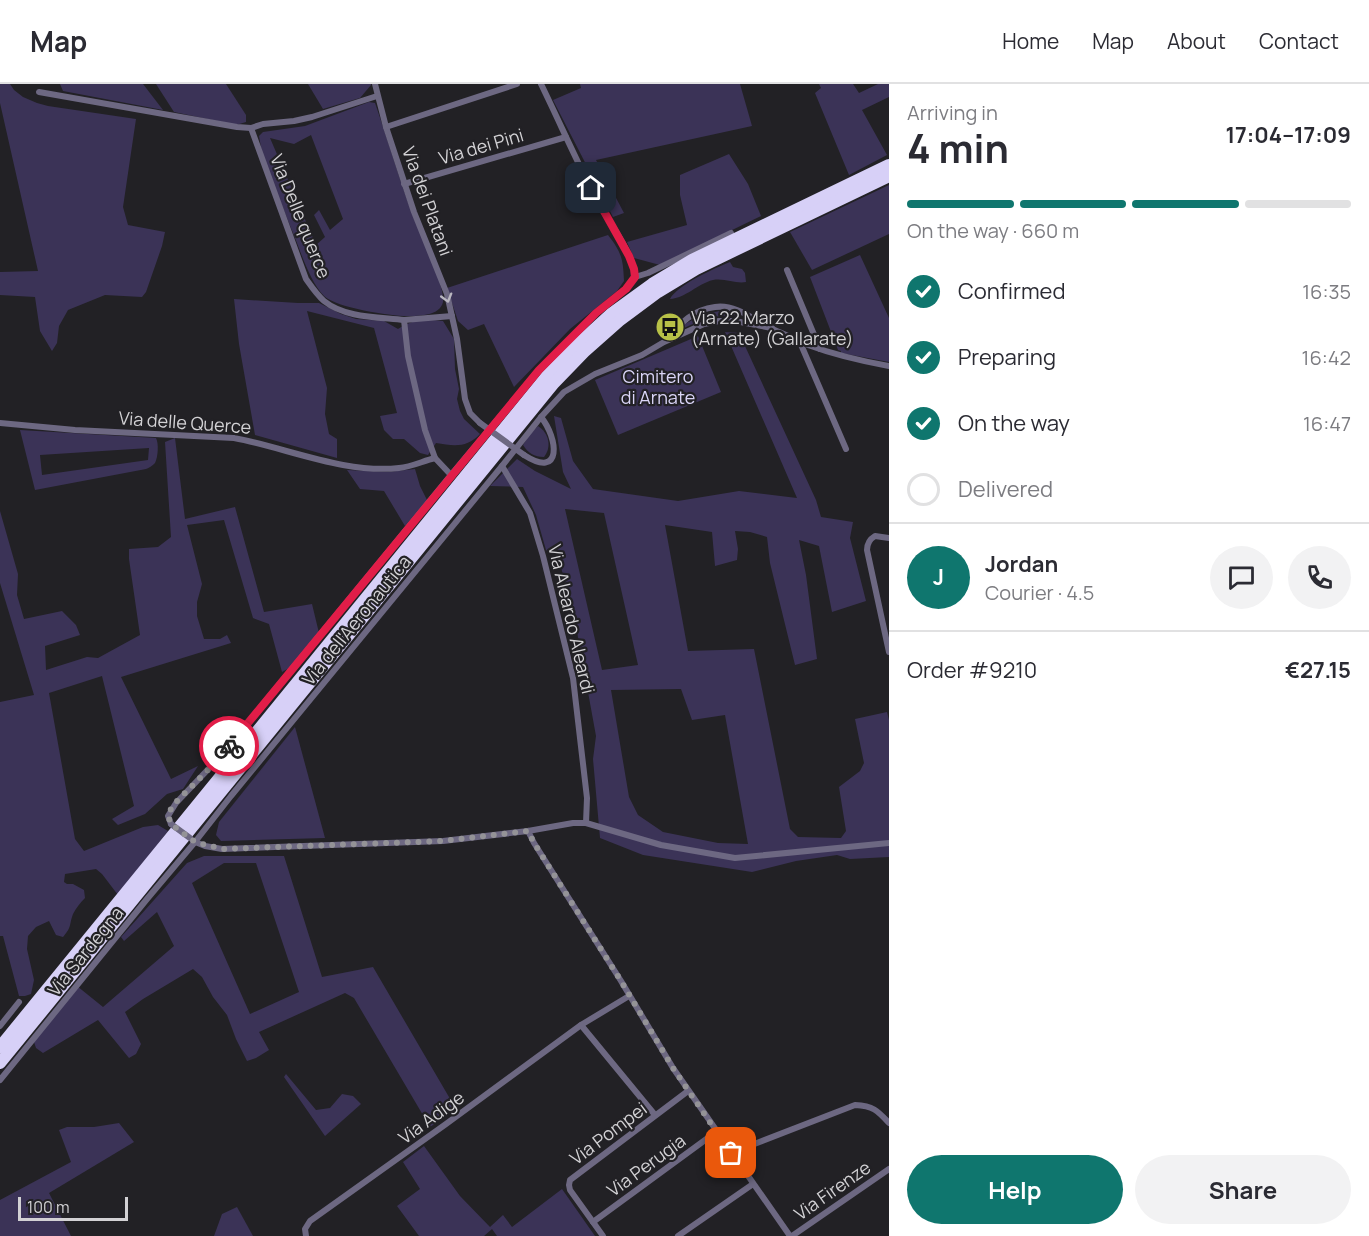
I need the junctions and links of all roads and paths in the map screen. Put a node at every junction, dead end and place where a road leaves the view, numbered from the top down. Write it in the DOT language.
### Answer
graph roads {
  1 [pos="375,84"];
  2 [pos="518,84"];
  3 [pos="541,84"];
  4 [pos="39,92"];
  5 [pos="377,96"];
  6 [pos="386,127"];
  7 [pos="250,128"];
  8 [pos="566,137"];
  9 [pos="889,165"];
  10 [pos="889,176"];
  11 [pos="404,184"];
  12 [pos="731,233"];
  13 [pos="787,270"];
  14 [pos="635,277"];
  15 [pos="452,316"];
  16 [pos="404,320"];
  17 [pos="772,328"];
  18 [pos="799,340"];
  19 [pos="664,342"];
  20 [pos="820,349"];
  21 [pos="889,366"];
  22 [pos="541,417"];
  23 [pos="0,423"];
  24 [pos="846,449"];
  25 [pos="435,458"];
  26 [pos="502,466"];
  27 [pos="452,475"];
  28 [pos="889,538"];
  29 [pos="889,652"];
  30 [pos="586,823"];
  31 [pos="528,831"];
  32 [pos="192,840"];
  33 [pos="889,843"];
  34 [pos="629,996"];
  35 [pos="19,1002"];
  36 [pos="0,1026"];
  37 [pos="580,1026"];
  38 [pos="0,1047"];
  39 [pos="0,1063"];
  40 [pos="0,1080"];
  41 [pos="688,1091"];
  42 [pos="655,1115"];
  43 [pos="889,1123"];
  44 [pos="716,1132"];
  45 [pos="731,1153"];
  46 [pos="889,1169"];
  47 [pos="753,1184"];
  48 [pos="593,1222"];
  49 [pos="306,1236"];
  50 [pos="603,1236"];
  51 [pos="678,1236"];
  52 [pos="791,1236"];
  1 -- 5 [label="street, Via dei Platani"];
  2 -- 6 [label="street"];
  3 -- 8 [label="street"];
  4 -- 7 [label="street"];
  5 -- 6 [label="street, Via dei Platani"];
  5 -- 7 [label="street"];
  6 -- 11 [label="street, Via dei Platani"];
  7 -- 16 [label="street, Via Delle querce"];
  8 -- 11 [label="street, Via dei Pini"];
  8 -- 14 [label="street"];
  9 -- 38 [label="highway"];
  10 -- 39 [label="highway"];
  11 -- 15 [label="street, Via dei Platani, one-way"];
  12 -- 14 [label="street"];
  13 -- 20 [label="street"];
  14 -- 27 [label="street"];
  15 -- 16 [label="street"];
  15 -- 22 [label="street, Via dei Platani, bridge"];
  16 -- 25 [label="street"];
  17 -- 18 [label="street"];
  17 -- 19 [label="street"];
  17 -- 19 [label="street"];
  18 -- 20 [label="street"];
  18 -- 24 [label="street"];
  19 -- 22 [label="street, Via dell'Aeronautica"];
  20 -- 21 [label="street"];
  22 -- 26 [label="street, Via dell'Aeronautica"];
  23 -- 25 [label="street, Via delle Querce"];
  25 -- 27 [label="street"];
  26 -- 30 [label="street, Via Aleardo Aleardi"];
  26 -- 32 [label="street, Via dell'Aeronautica"];
  27 -- 32 [label="street, bridge"];
  28 -- 29 [label="street"];
  30 -- 31 [label="street"];
  30 -- 33 [label="street"];
  31 -- 32 [label="street"];
  31 -- 34 [label="street"];
  32 -- 40 [label="street, Via Sardegna"];
  34 -- 37 [label="street, Via Adige"];
  34 -- 41 [label="street"];
  35 -- 36 [label="street"];
  37 -- 42 [label="street"];
  37 -- 49 [label="street, Via Adige"];
  41 -- 42 [label="street, Via Pompei"];
  41 -- 44 [label="street"];
  42 -- 48 [label="street, Via Pompei"];
  43 -- 45 [label="street"];
  44 -- 45 [label="street"];
  44 -- 48 [label="street, Via Perugia"];
  45 -- 47 [label="street"];
  46 -- 52 [label="street, Via Firenze"];
  47 -- 51 [label="street"];
  47 -- 52 [label="street"];
  48 -- 50 [label="street, Via Pompei"];
}
